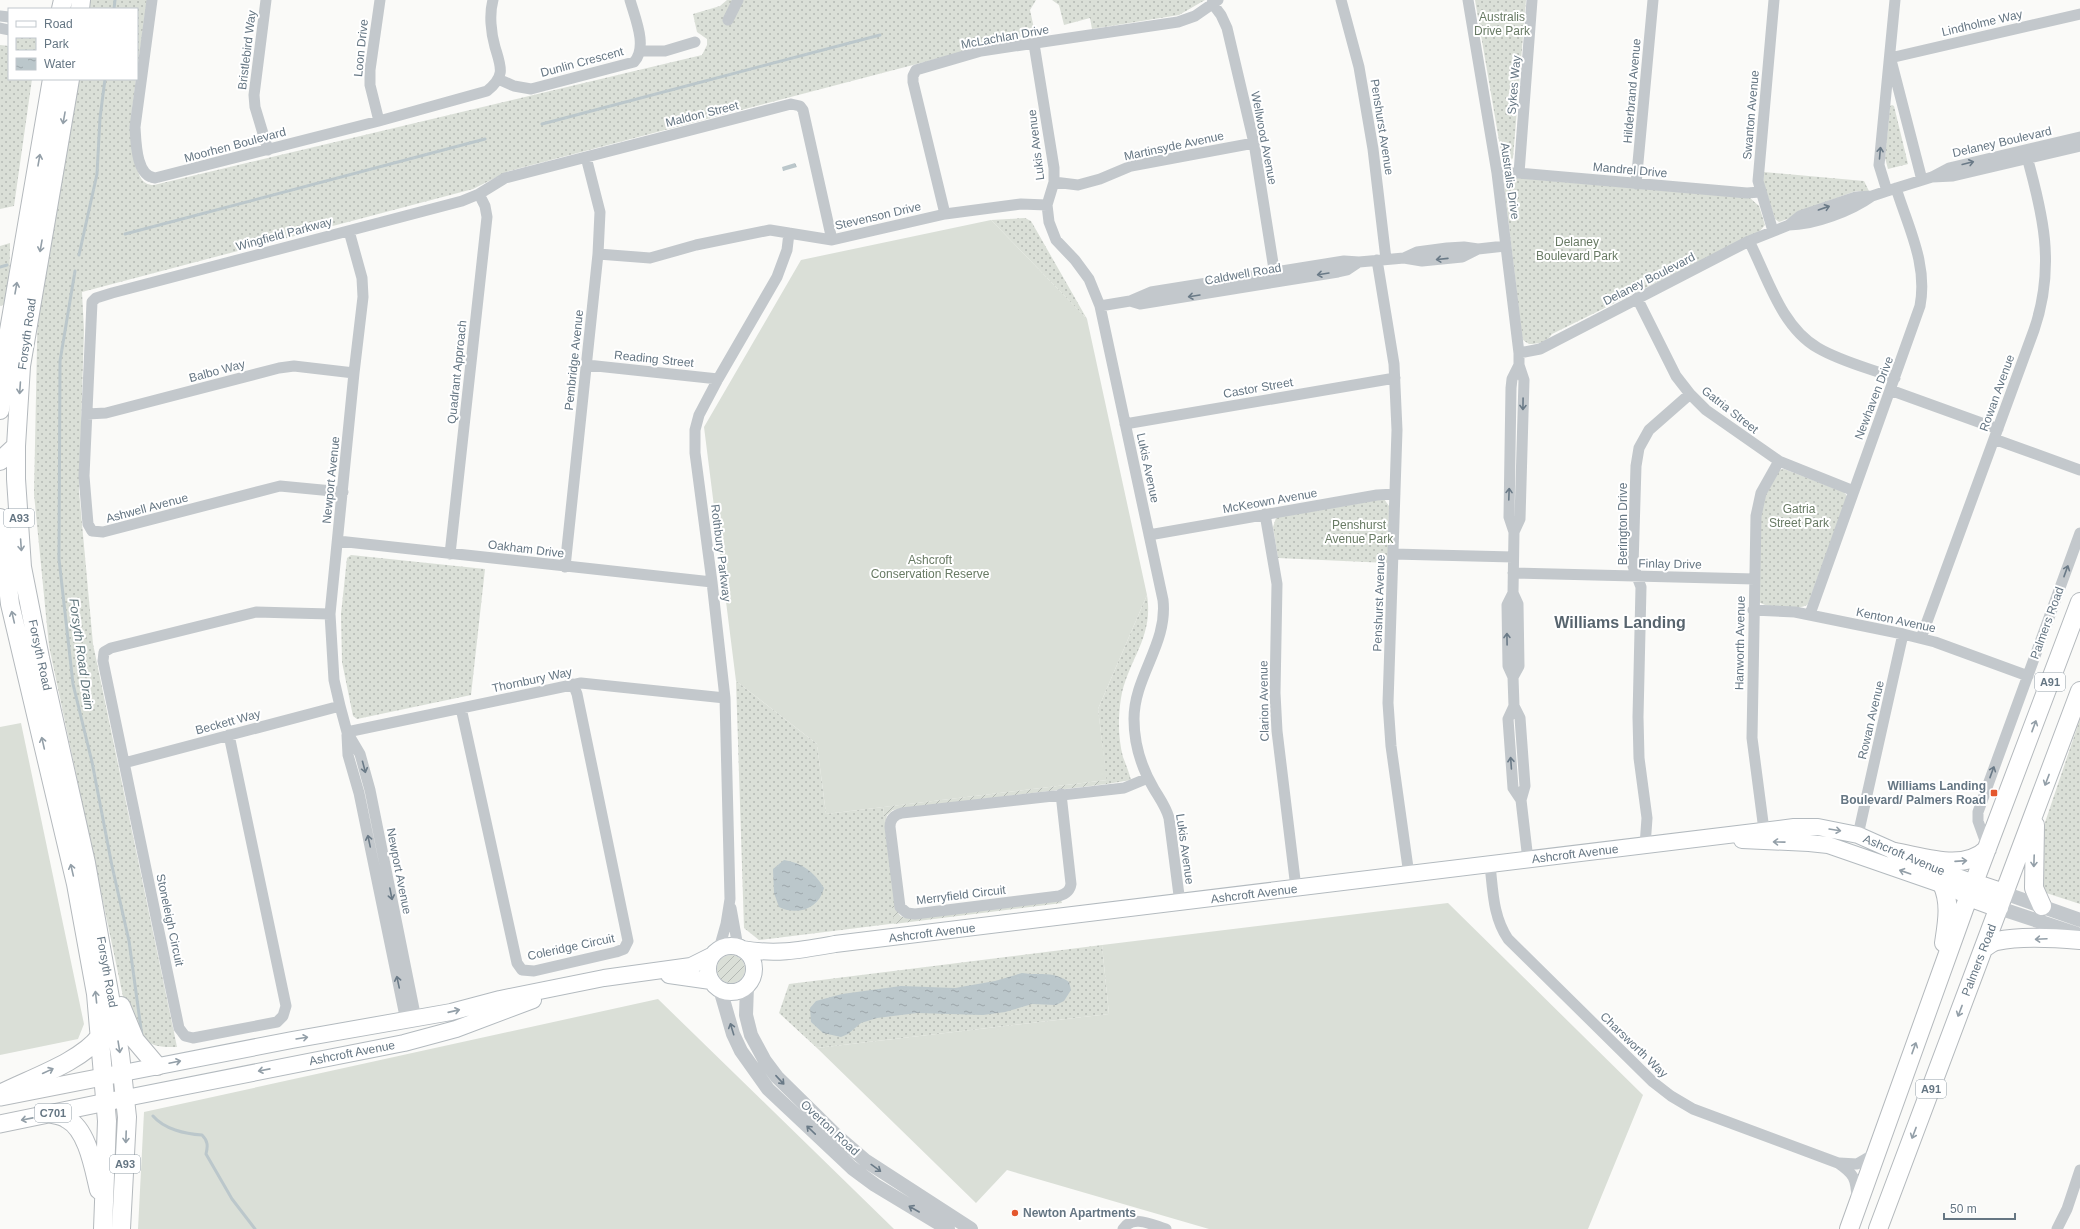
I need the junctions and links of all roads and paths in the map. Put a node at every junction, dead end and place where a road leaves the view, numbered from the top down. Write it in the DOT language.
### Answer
graph roads {
  1 [pos="152,0"];
  2 [pos="266,0"];
  3 [pos="380,0"];
  4 [pos="493,0"];
  5 [pos="630,0"];
  6 [pos="738,0"];
  7 [pos="1341,0"];
  8 [pos="1468,0"];
  9 [pos="1532,0"];
  10 [pos="1653,0"];
  11 [pos="1774,0"];
  12 [pos="1895,0"];
  13 [pos="1215,2"];
  14 [pos="2080,14"];
  15 [pos="728,20"];
  16 [pos="695,42"];
  17 [pos="1034,44"];
  18 [pos="640,51"];
  19 [pos="1890,58"];
  20 [pos="498,79"];
  21 [pos="52,80"];
  22 [pos="70,80"];
  23 [pos="1900,96"];
  24 [pos="1886,97"];
  25 [pos="379,121"];
  26 [pos="2080,137"];
  27 [pos="1254,143"];
  28 [pos="2080,146"];
  29 [pos="268,150"];
  30 [pos="2026,154"];
  31 [pos="586,157"];
  32 [pos="1497,173"];
  33 [pos="1519,173"];
  34 [pos="1927,178"];
  35 [pos="1054,182"];
  36 [pos="1636,184"];
  37 [pos="1892,189"];
  38 [pos="1760,192"];
  39 [pos="480,194"];
  40 [pos="1047,205"];
  41 [pos="945,214"];
  42 [pos="349,230"];
  43 [pos="1773,231"];
  44 [pos="789,233"];
  45 [pos="832,240"];
  46 [pos="1749,241"];
  47 [pos="1505,246"];
  48 [pos="598,254"];
  49 [pos="1382,260"];
  50 [pos="1275,277"];
  51 [pos="1637,298"];
  52 [pos="94,299"];
  53 [pos="1100,306"];
  54 [pos="11,317"];
  55 [pos="26,329"];
  56 [pos="1519,353"];
  57 [pos="587,365"];
  58 [pos="354,373"];
  59 [pos="1395,378"];
  60 [pos="1895,378"];
  61 [pos="718,379"];
  62 [pos="1890,390"];
  63 [pos="1690,394"];
  64 [pos="0,410"];
  65 [pos="87,414"];
  66 [pos="1126,424"];
  67 [pos="1996,434"];
  68 [pos="16,446"];
  69 [pos="0,461"];
  70 [pos="1779,461"];
  71 [pos="2080,470"];
  72 [pos="1854,491"];
  73 [pos="343,492"];
  74 [pos="1395,494"];
  75 [pos="1265,514"];
  76 [pos="0,518"];
  77 [pos="2080,533"];
  78 [pos="1149,535"];
  79 [pos="338,542"];
  80 [pos="450,554"];
  81 [pos="1393,554"];
  82 [pos="1513,557"];
  83 [pos="565,567"];
  84 [pos="1513,573"];
  85 [pos="1637,576"];
  86 [pos="1754,579"];
  87 [pos="712,582"];
  88 [pos="2080,602"];
  89 [pos="1753,610"];
  90 [pos="330,614"];
  91 [pos="1810,614"];
  92 [pos="1903,634"];
  93 [pos="1921,638"];
  94 [pos="2028,676"];
  95 [pos="573,684"];
  96 [pos="2080,692"];
  97 [pos="725,698"];
  98 [pos="340,706"];
  99 [pos="462,708"];
  100 [pos="347,732"];
  101 [pos="229,735"];
  102 [pos="124,763"];
  103 [pos="1148,778"];
  104 [pos="1061,794"];
  105 [pos="2036,808"];
  106 [pos="1764,830"];
  107 [pos="1858,835"];
  108 [pos="1713,838"];
  109 [pos="1651,845"];
  110 [pos="1987,849"];
  111 [pos="1895,852"];
  112 [pos="1528,860"];
  113 [pos="1490,865"];
  114 [pos="1409,875"];
  115 [pos="1942,884"];
  116 [pos="1296,888"];
  117 [pos="1972,890"];
  118 [pos="730,899"];
  119 [pos="2001,900"];
  120 [pos="1180,903"];
  121 [pos="2042,906"];
  122 [pos="2080,920"];
  123 [pos="2080,936"];
  124 [pos="2080,940"];
  125 [pos="740,948"];
  126 [pos="1983,949"];
  127 [pos="795,951"];
  128 [pos="715,953"];
  129 [pos="103,954"];
  130 [pos="648,972"];
  131 [pos="750,979"];
  132 [pos="572,985"];
  133 [pos="715,985"];
  134 [pos="1937,985"];
  135 [pos="411,1020"];
  136 [pos="437,1034"];
  137 [pos="100,1036"];
  138 [pos="157,1066"];
  139 [pos="123,1073"];
  140 [pos="103,1076"];
  141 [pos="0,1096"];
  142 [pos="126,1098"];
  143 [pos="106,1102"];
  144 [pos="52,1114"];
  145 [pos="0,1124"];
  146 [pos="1877,1152"];
  147 [pos="1838,1163"];
  148 [pos="2080,1170"];
  149 [pos="2071,1195"];
  150 [pos="1857,1207"];
  151 [pos="104,1222"];
  152 [pos="121,1229"];
  153 [pos="948,1229"];
  154 [pos="970,1229"];
  155 [pos="1122,1229"];
  156 [pos="1166,1229"];
  157 [pos="1849,1229"];
  158 [pos="1878,1229"];
  159 [pos="2050,1229"];
  160 [pos="2057,1229"];
  1 -- 29 [label="street, Moorhen Boulevard"];
  2 -- 29 [label="street, Bristlebird Way"];
  3 -- 25 [label="street, Loon Drive"];
  4 -- 20 [label="street"];
  5 -- 18 [label="street, Dunlin Crescent"];
  6 -- 15 [label="street"];
  7 -- 49 [label="street, Penshurst Avenue"];
  8 -- 32 [label="street, Australis Drive"];
  9 -- 33 [label="street, Sykes Way"];
  10 -- 36 [label="street, Hilderbrand Avenue"];
  11 -- 38 [label="street, Swanton Avenue"];
  12 -- 19 [label="street, Newhaven Drive"];
  13 -- 17 [label="street, McLachlan Drive"];
  13 -- 27 [label="street, Wellwood Avenue"];
  14 -- 19 [label="street, Lindholme Way"];
  16 -- 18 [label="street"];
  17 -- 35 [label="street, Lukis Avenue"];
  17 -- 41 [label="street, McLachlan Drive"];
  18 -- 20 [label="street, Dunlin Crescent"];
  19 -- 23 [label="street"];
  19 -- 24 [label="street, Newhaven Drive"];
  20 -- 25 [label="street, Moorhen Boulevard"];
  54 -- 21 [label="highway, Forsyth Road, one-way"];
  22 -- 55 [label="highway, Forsyth Road / A93, one-way"];
  23 -- 24 [label="street"];
  23 -- 34 [label="street"];
  37 -- 24 [label="street, Newhaven Drive, one-way"];
  25 -- 29 [label="street, Moorhen Boulevard"];
  26 -- 30 [label="street, Delaney Boulevard"];
  27 -- 35 [label="street, Martinsyde Avenue"];
  27 -- 50 [label="street, Wellwood Avenue"];
  28 -- 30 [label="street, Delaney Boulevard"];
  30 -- 34 [label="street, Delaney Boulevard"];
  30 -- 67 [label="street, Rowan Avenue"];
  31 -- 39 [label="street, Maldon Street"];
  31 -- 45 [label="street, Maldon Street"];
  31 -- 48 [label="street, Pembridge Avenue"];
  32 -- 33 [label="street, Mandrel Drive"];
  32 -- 47 [label="street, Australis Drive"];
  33 -- 36 [label="street, Mandrel Drive"];
  34 -- 37 [label="street, Delaney Boulevard"];
  35 -- 40 [label="street, Lukis Avenue"];
  36 -- 38 [label="street, Mandrel Drive"];
  37 -- 43 [label="street, Delaney Boulevard"];
  37 -- 60 [label="street, Newhaven Drive"];
  38 -- 43 [label="street, Swanton Avenue"];
  39 -- 42 [label="street, Wingfield Parkway"];
  39 -- 80 [label="street, Quadrant Approach"];
  40 -- 41 [label="street, Stevenson Drive"];
  40 -- 53 [label="street, Lukis Avenue"];
  41 -- 45 [label="street, Stevenson Drive"];
  42 -- 52 [label="street, Wingfield Parkway"];
  42 -- 58 [label="street, Newport Avenue"];
  43 -- 46 [label="street, Delaney Boulevard"];
  44 -- 45 [label="street, Stevenson Drive"];
  44 -- 48 [label="street, Stevenson Drive"];
  44 -- 61 [label="street, Rothbury Parkway"];
  46 -- 51 [label="street, Delaney Boulevard"];
  46 -- 60 [label="street"];
  47 -- 49 [label="street, Caldwell Road"];
  47 -- 56 [label="street, Australis Drive"];
  48 -- 57 [label="street, Pembridge Avenue"];
  49 -- 50 [label="street, Caldwell Road"];
  49 -- 59 [label="street, Penshurst Avenue"];
  50 -- 53 [label="street, Caldwell Road"];
  51 -- 56 [label="street, Delaney Boulevard"];
  51 -- 63 [label="street, Gatria Street"];
  52 -- 65 [label="street, Ashwell Avenue"];
  53 -- 66 [label="street, Lukis Avenue"];
  54 -- 55 [label="highway"];
  54 -- 64 [label="highway, Forsyth Road"];
  55 -- 68 [label="highway, Forsyth Road / A93, one-way"];
  56 -- 82 [label="street, Australis Drive"];
  57 -- 61 [label="street, Reading Street"];
  57 -- 83 [label="street, Pembridge Avenue"];
  58 -- 65 [label="street, Balbo Way"];
  58 -- 73 [label="street, Newport Avenue"];
  59 -- 66 [label="street, Castor Street"];
  59 -- 74 [label="street, Penshurst Avenue"];
  60 -- 62 [label="street, Newhaven Drive"];
  61 -- 87 [label="street, Rothbury Parkway"];
  62 -- 67 [label="street"];
  62 -- 72 [label="street, Newhaven Drive"];
  63 -- 70 [label="street, Gatria Street"];
  63 -- 85 [label="street, Berington Drive"];
  65 -- 73 [label="street, Ashwell Avenue"];
  66 -- 78 [label="street, Lukis Avenue"];
  67 -- 71 [label="street"];
  67 -- 93 [label="street, Rowan Avenue"];
  68 -- 69 [label="highway"];
  68 -- 129 [label="highway, Forsyth Road / A93, one-way"];
  70 -- 72 [label="street, Gatria Street"];
  70 -- 86 [label="street, Hanworth Avenue"];
  72 -- 91 [label="street, Newhaven Drive"];
  73 -- 79 [label="street, Newport Avenue"];
  74 -- 75 [label="street, McKeown Avenue"];
  74 -- 81 [label="street, Penshurst Avenue"];
  75 -- 78 [label="street, McKeown Avenue"];
  75 -- 116 [label="street, Clarion Avenue"];
  137 -- 76 [label="highway, Forsyth Road / A93, one-way"];
  94 -- 77 [label="street, Palmers Road, one-way"];
  78 -- 103 [label="street, Lukis Avenue"];
  79 -- 80 [label="street, Oakham Drive"];
  79 -- 90 [label="street, Newport Avenue"];
  80 -- 83 [label="street, Oakham Drive"];
  81 -- 82 [label="street"];
  81 -- 114 [label="street, Penshurst Avenue"];
  82 -- 84 [label="street, Australis Drive"];
  83 -- 87 [label="street, Oakham Drive"];
  84 -- 85 [label="street, Finlay Drive"];
  84 -- 112 [label="street, Australis Drive"];
  85 -- 86 [label="street, Finlay Drive"];
  85 -- 109 [label="street, Berington Drive"];
  86 -- 89 [label="street, Hanworth Avenue"];
  87 -- 97 [label="street, Rothbury Parkway"];
  110 -- 88 [label="highway, Palmers Road / A91, one-way"];
  89 -- 91 [label="street, Kenton Avenue"];
  89 -- 106 [label="street, Hanworth Avenue"];
  90 -- 98 [label="street, Newport Avenue"];
  90 -- 102 [label="street, Stoneleigh Circuit"];
  91 -- 92 [label="street, Kenton Avenue"];
  92 -- 93 [label="street, Kenton Avenue"];
  92 -- 107 [label="street, Rowan Avenue"];
  93 -- 94 [label="street, Kenton Avenue"];
  110 -- 94 [label="street, Palmers Road, one-way"];
  95 -- 97 [label="street, Thornbury Way"];
  95 -- 99 [label="street, Thornbury Way"];
  95 -- 99 [label="street, Coleridge Circuit"];
  96 -- 105 [label="highway, Palmers Road / A91, one-way"];
  97 -- 118 [label="street, Rothbury Parkway"];
  98 -- 100 [label="street, Newport Avenue"];
  98 -- 101 [label="street, Beckett Way"];
  99 -- 100 [label="street, Thornbury Way"];
  100 -- 135 [label="street, Newport Avenue"];
  101 -- 102 [label="street, Beckett Way"];
  101 -- 102 [label="street, Stoneleigh Circuit"];
  103 -- 104 [label="street, Merryfield Circuit"];
  103 -- 120 [label="street, Lukis Avenue"];
  104 -- 104 [label="street, Merryfield Circuit"];
  105 -- 119 [label="highway, Palmers Road / A91"];
  105 -- 121 [label="highway, one-way"];
  106 -- 107 [label="main road, Ashcroft Avenue, one-way"];
  106 -- 108 [label="main road, Ashcroft Avenue"];
  107 -- 111 [label="main road, Ashcroft Avenue"];
  108 -- 109 [label="main road, Ashcroft Avenue"];
  115 -- 108 [label="main road, Ashcroft Avenue, one-way"];
  109 -- 112 [label="main road, Ashcroft Avenue"];
  111 -- 110 [label="highway, one-way"];
  110 -- 117 [label="highway, Palmers Road / A91"];
  111 -- 117 [label="main road, Ashcroft Avenue"];
  112 -- 113 [label="main road, Ashcroft Avenue"];
  113 -- 114 [label="main road, Ashcroft Avenue"];
  113 -- 147 [label="street, Charsworth Way"];
  114 -- 116 [label="main road, Ashcroft Avenue"];
  115 -- 117 [label="main road, Ashcroft Avenue"];
  115 -- 134 [label="highway"];
  116 -- 120 [label="main road, Ashcroft Avenue"];
  117 -- 119 [label="highway"];
  117 -- 134 [label="highway, Palmers Road / A91"];
  118 -- 125 [label="street, Rothbury Parkway"];
  118 -- 128 [label="street, Rothbury Parkway"];
  119 -- 121 [label="street"];
  119 -- 123 [label="street"];
  119 -- 126 [label="highway, Palmers Road / A91"];
  120 -- 127 [label="main road, Ashcroft Avenue"];
  121 -- 122 [label="street"];
  124 -- 126 [label="highway, one-way"];
  125 -- 127 [label="main road, Ashcroft Avenue"];
  125 -- 128 [label="main road"];
  125 -- 131 [label="main road"];
  126 -- 158 [label="highway, Palmers Road / A91, one-way"];
  127 -- 131 [label="main road, Ashcroft Avenue"];
  128 -- 130 [label="main road, Ashcroft Avenue"];
  128 -- 133 [label="main road"];
  129 -- 138 [label="highway"];
  129 -- 139 [label="highway, Forsyth Road / A93, one-way"];
  130 -- 132 [label="main road, Ashcroft Avenue"];
  130 -- 133 [label="main road, Ashcroft Avenue"];
  131 -- 133 [label="main road"];
  131 -- 154 [label="street, Overton Road, one-way"];
  135 -- 132 [label="main road, Ashcroft Avenue, one-way"];
  132 -- 136 [label="main road, Ashcroft Avenue"];
  153 -- 133 [label="street, Overton Road, one-way"];
  146 -- 134 [label="highway, Palmers Road / A91, one-way"];
  135 -- 136 [label="main road"];
  138 -- 135 [label="main road, Ashcroft Avenue, one-way"];
  136 -- 142 [label="main road, Ashcroft Avenue, one-way"];
  137 -- 140 [label="highway, Forsyth Road / A93"];
  141 -- 137 [label="highway, one-way"];
  138 -- 139 [label="main road, Ashcroft Avenue"];
  139 -- 140 [label="main road, C701"];
  139 -- 142 [label="highway, Forsyth Road / A93"];
  140 -- 141 [label="main road, C701"];
  140 -- 143 [label="highway, Forsyth Road / A93"];
  142 -- 143 [label="main road, C701"];
  142 -- 152 [label="highway, Forsyth Road / A93, one-way"];
  143 -- 144 [label="main road, C701"];
  143 -- 151 [label="highway, Forsyth Road / A93"];
  144 -- 145 [label="main road, C701, one-way"];
  144 -- 151 [label="highway"];
  146 -- 147 [label="street, Charsworth Way"];
  146 -- 150 [label="highway, Palmers Road / A91"];
  147 -- 150 [label="street, Charsworth Way"];
  148 -- 149 [label="street"];
  149 -- 159 [label="street"];
  149 -- 160 [label="street"];
  150 -- 157 [label="highway, Palmers Road / A91"];
  155 -- 156 [label="street"];
}
